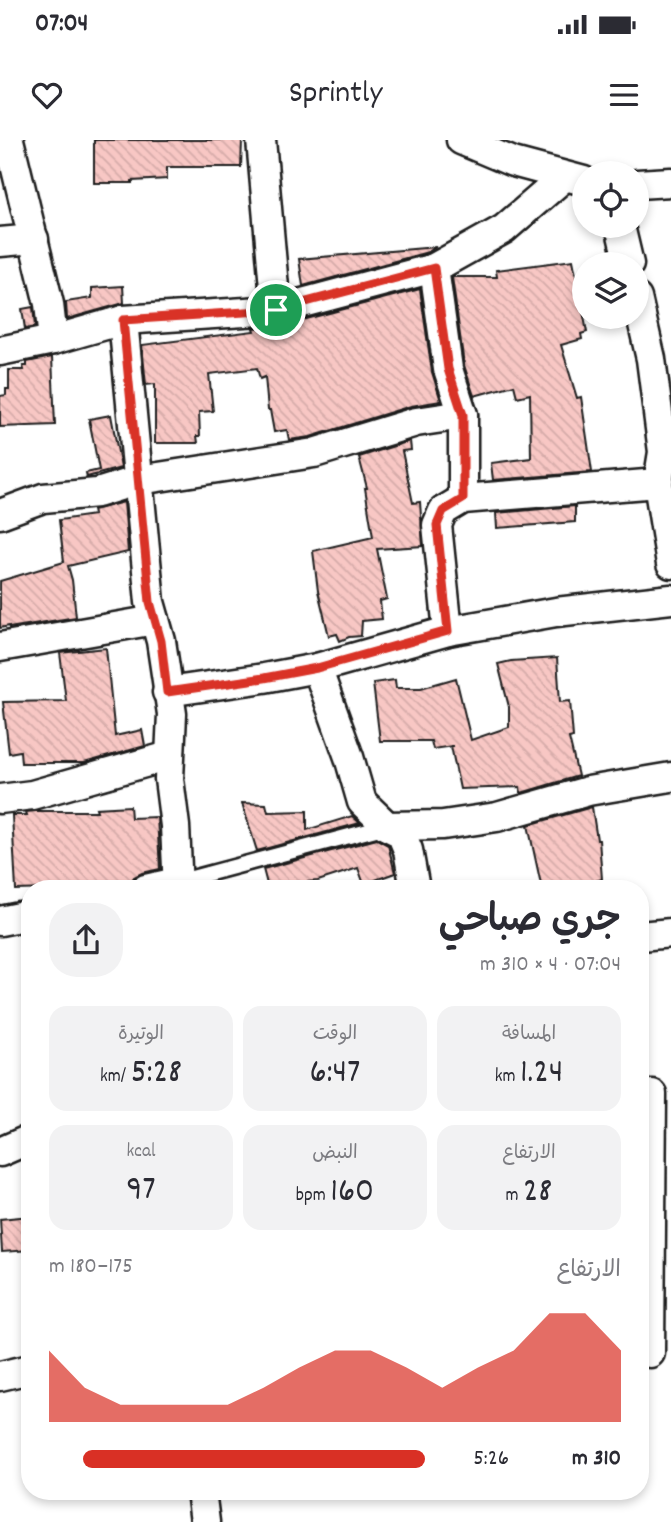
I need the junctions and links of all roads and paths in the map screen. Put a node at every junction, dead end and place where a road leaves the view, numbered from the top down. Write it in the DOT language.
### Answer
graph roads {
  1 [pos="261,140"];
  2 [pos="461,140"];
  3 [pos="7,149"];
  4 [pos="572,178"];
  5 [pos="572,180"];
  6 [pos="671,182"];
  7 [pos="649,183"];
  8 [pos="34,239"];
  9 [pos="0,242"];
  10 [pos="434,268"];
  11 [pos="276,310"];
  12 [pos="123,320"];
  13 [pos="644,329"];
  14 [pos="53,340"];
  15 [pos="0,351"];
  16 [pos="463,415"];
  17 [pos="667,451"];
  18 [pos="139,480"];
  19 [pos="658,483"];
  20 [pos="463,499"];
  21 [pos="0,514"];
  22 [pos="671,564"];
  23 [pos="671,599"];
  24 [pos="155,620"];
  25 [pos="448,631"];
  26 [pos="0,647"];
  27 [pos="317,668"];
  28 [pos="167,692"];
  29 [pos="169,756"];
  30 [pos="671,777"];
  31 [pos="0,799"];
  32 [pos="387,826"];
  33 [pos="177,880"];
  34 [pos="195,880"];
  35 [pos="413,880"];
  36 [pos="21,917"];
  37 [pos="0,921"];
  38 [pos="671,933"];
  39 [pos="649,935"];
  40 [pos="654,1092"];
  41 [pos="21,1143"];
  42 [pos="0,1152"];
  43 [pos="654,1353"];
  44 [pos="21,1371"];
  45 [pos="0,1376"];
  46 [pos="202,1500"];
  47 [pos="205,1522"];
  1 -- 11 [label="street"];
  2 -- 4 [label="street"];
  3 -- 8 [label="street"];
  5 -- 10 [label="street"];
  6 -- 7 [label="street"];
  8 -- 9 [label="street"];
  8 -- 14 [label="street"];
  10 -- 11 [label="street"];
  10 -- 16 [label="street"];
  11 -- 12 [label="street"];
  12 -- 14 [label="street"];
  12 -- 18 [label="street"];
  13 -- 17 [label="street"];
  14 -- 15 [label="street"];
  16 -- 18 [label="street"];
  16 -- 20 [label="street"];
  17 -- 19 [label="street"];
  18 -- 21 [label="street"];
  18 -- 24 [label="street"];
  19 -- 20 [label="street"];
  19 -- 22 [label="street"];
  20 -- 25 [label="street"];
  23 -- 25 [label="street"];
  24 -- 26 [label="street"];
  24 -- 28 [label="street"];
  25 -- 27 [label="street"];
  27 -- 28 [label="street"];
  27 -- 32 [label="street"];
  28 -- 29 [label="street"];
  29 -- 31 [label="street"];
  29 -- 33 [label="street"];
  30 -- 32 [label="street"];
  32 -- 34 [label="lane"];
  32 -- 35 [label="street"];
  36 -- 37 [label="street"];
  38 -- 39 [label="street"];
  40 -- 43 [label="street"];
  41 -- 42 [label="street"];
  44 -- 45 [label="street"];
  46 -- 47 [label="street"];
}
